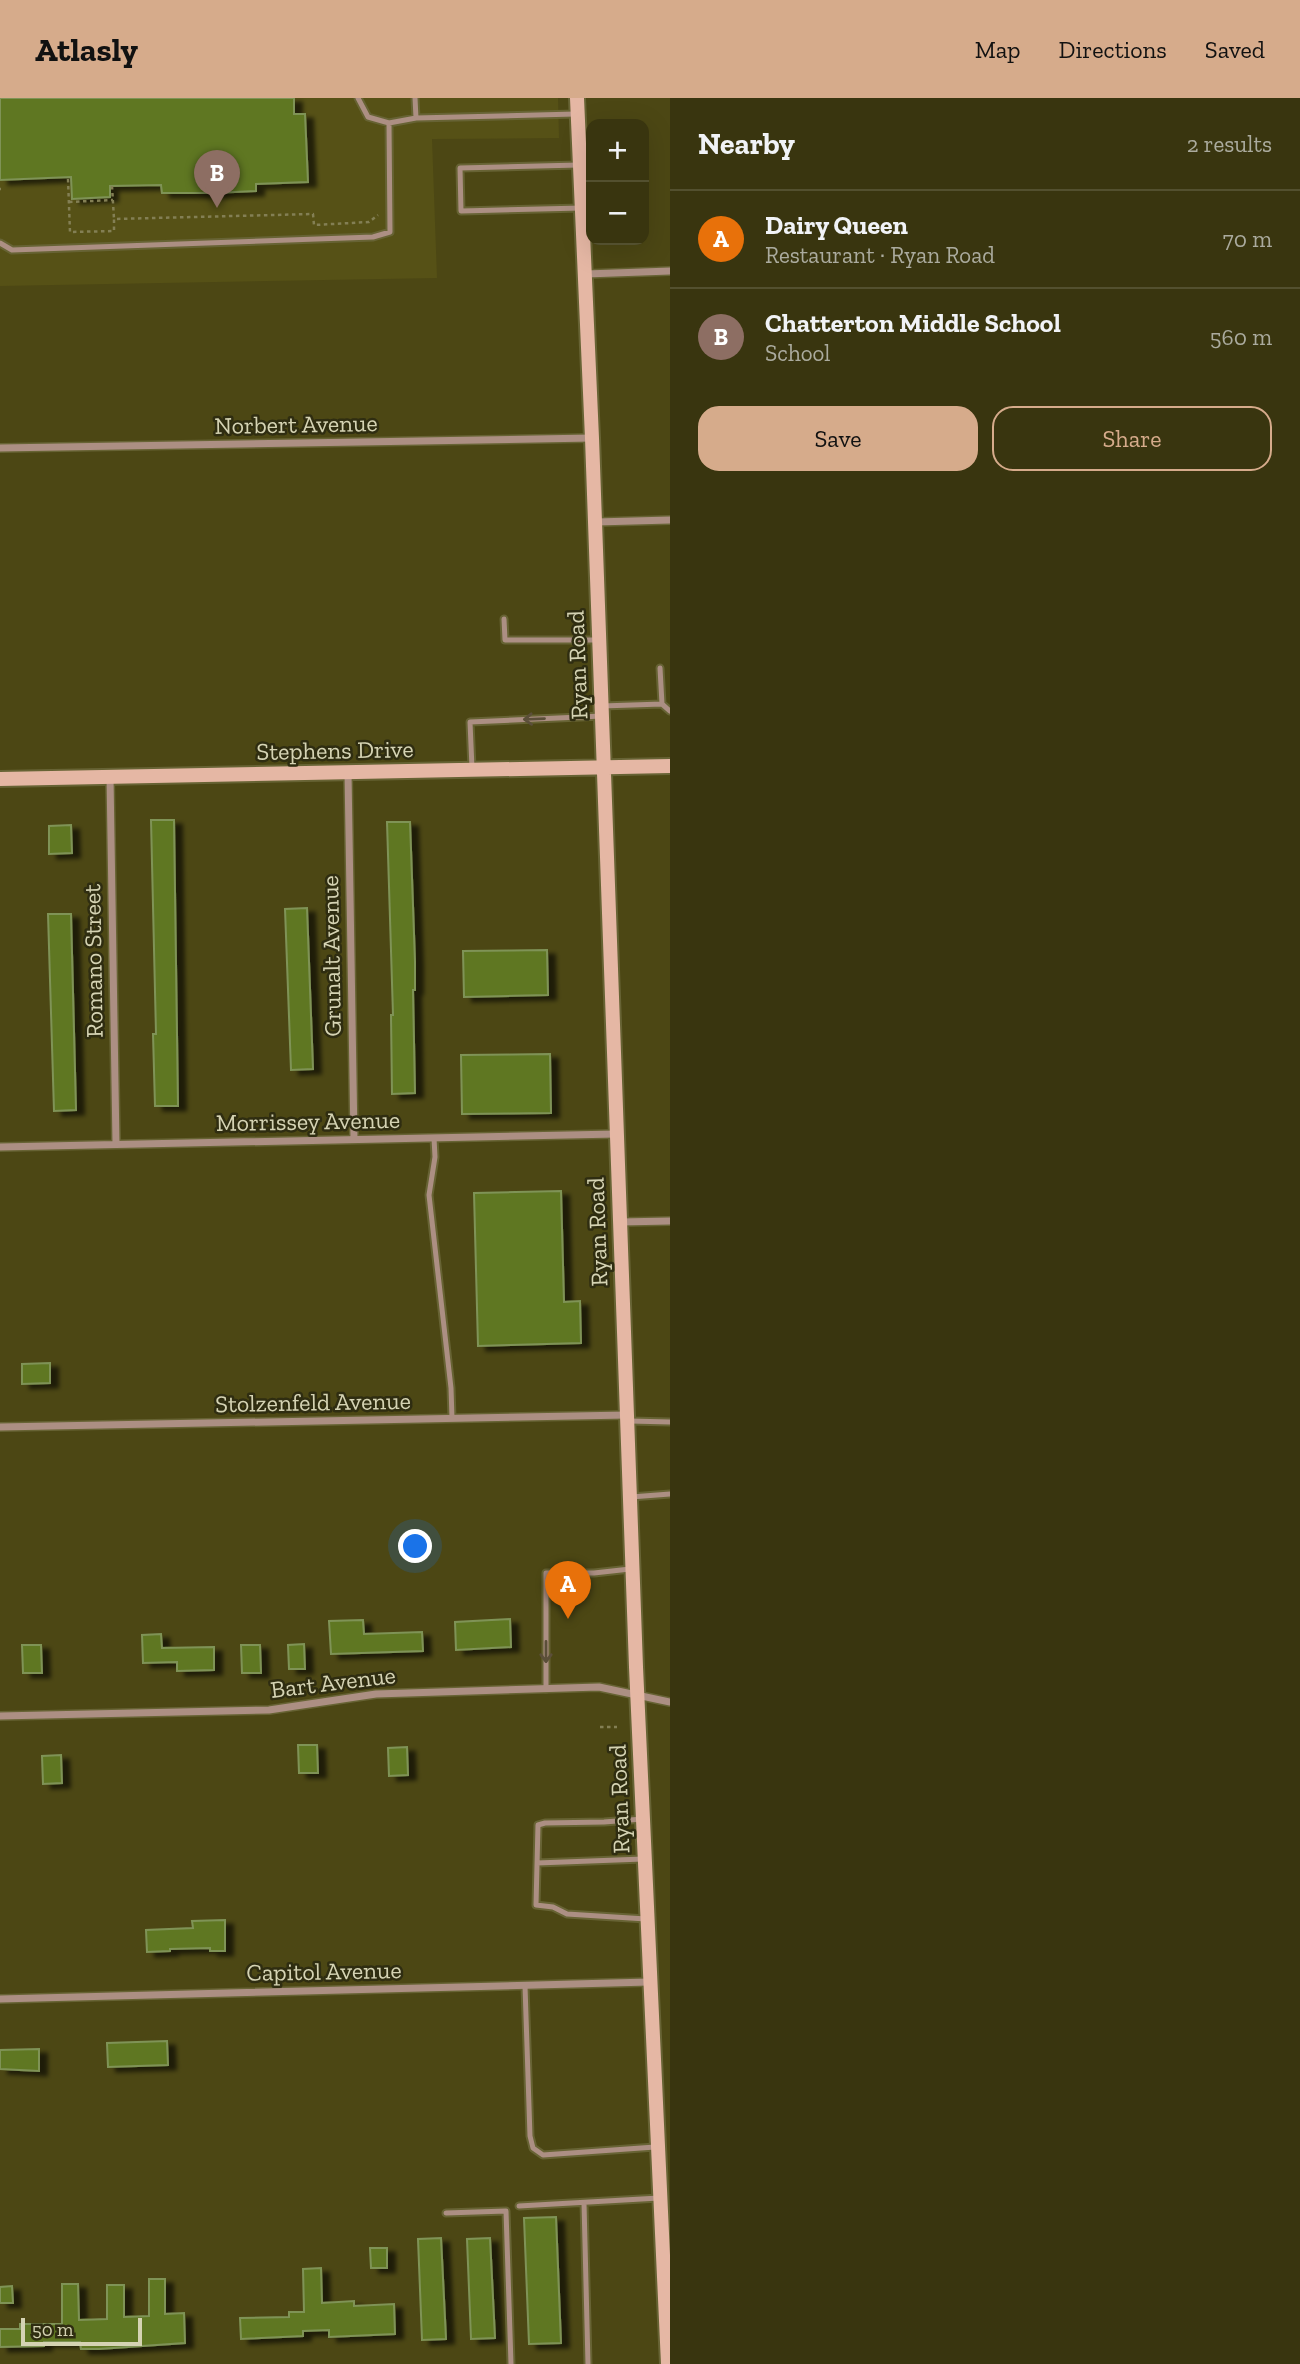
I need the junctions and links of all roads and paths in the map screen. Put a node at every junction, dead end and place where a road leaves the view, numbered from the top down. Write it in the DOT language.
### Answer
graph roads {
  1 [pos="358,98"];
  2 [pos="415,98"];
  3 [pos="578,98"];
  4 [pos="578,114"];
  5 [pos="416,118"];
  6 [pos="388,123"];
  7 [pos="579,165"];
  8 [pos="68,179"];
  9 [pos="113,186"];
  10 [pos="113,200"];
  11 [pos="69,202"];
  12 [pos="582,208"];
  13 [pos="378,215"];
  14 [pos="114,219"];
  15 [pos="0,243"];
  16 [pos="670,271"];
  17 [pos="586,274"];
  18 [pos="592,438"];
  19 [pos="0,448"];
  20 [pos="670,520"];
  21 [pos="595,522"];
  22 [pos="504,619"];
  23 [pos="598,640"];
  24 [pos="660,668"];
  25 [pos="662,704"];
  26 [pos="601,711"];
  27 [pos="670,711"];
  28 [pos="670,766"];
  29 [pos="603,768"];
  30 [pos="472,770"];
  31 [pos="348,773"];
  32 [pos="110,777"];
  33 [pos="0,779"];
  34 [pos="616,1134"];
  35 [pos="434,1138"];
  36 [pos="354,1139"];
  37 [pos="116,1144"];
  38 [pos="0,1147"];
  39 [pos="670,1221"];
  40 [pos="619,1222"];
  41 [pos="452,1418"];
  42 [pos="627,1418"];
  43 [pos="670,1422"];
  44 [pos="0,1427"];
  45 [pos="670,1494"];
  46 [pos="630,1497"];
  47 [pos="633,1568"];
  48 [pos="546,1689"];
  49 [pos="638,1696"];
  50 [pos="670,1702"];
  51 [pos="0,1716"];
  52 [pos="600,1727"];
  53 [pos="617,1727"];
  54 [pos="643,1819"];
  55 [pos="644,1858"];
  56 [pos="537,1863"];
  57 [pos="646,1919"];
  58 [pos="649,1982"];
  59 [pos="525,1986"];
  60 [pos="0,1999"];
  61 [pos="657,2147"];
  62 [pos="659,2198"];
  63 [pos="584,2203"];
  64 [pos="519,2206"];
  65 [pos="446,2213"];
  66 [pos="511,2364"];
  67 [pos="588,2364"];
  68 [pos="668,2364"];
  1 -- 6 [label="lane"];
  2 -- 5 [label="lane"];
  3 -- 4 [label="main road, Ryan Road"];
  4 -- 5 [label="lane"];
  4 -- 7 [label="main road, Ryan Road"];
  5 -- 6 [label="lane"];
  6 -- 15 [label="lane"];
  7 -- 12 [label="main road, Ryan Road"];
  7 -- 12 [label="lane"];
  8 -- 11 [label="path"];
  9 -- 10 [label="path"];
  10 -- 11 [label="path"];
  10 -- 14 [label="path"];
  11 -- 14 [label="path"];
  12 -- 17 [label="main road, Ryan Road"];
  13 -- 14 [label="path"];
  16 -- 17 [label="street"];
  17 -- 18 [label="main road, Ryan Road"];
  18 -- 19 [label="street, Norbert Avenue"];
  18 -- 21 [label="main road, Ryan Road"];
  20 -- 21 [label="street"];
  21 -- 23 [label="main road, Ryan Road"];
  22 -- 23 [label="lane"];
  23 -- 26 [label="main road, Ryan Road"];
  24 -- 25 [label="lane"];
  25 -- 26 [label="lane"];
  25 -- 27 [label="lane"];
  26 -- 29 [label="main road, Ryan Road"];
  26 -- 30 [label="lane, one-way"];
  28 -- 29 [label="main road, Stephens Drive"];
  29 -- 30 [label="main road, Stephens Drive"];
  29 -- 34 [label="main road, Ryan Road"];
  30 -- 31 [label="main road, Stephens Drive"];
  31 -- 32 [label="main road, Stephens Drive"];
  31 -- 36 [label="street, Grunalt Avenue"];
  32 -- 33 [label="main road, Stephens Drive"];
  32 -- 37 [label="street, Romano Street"];
  34 -- 35 [label="street, Morrissey Avenue"];
  34 -- 40 [label="main road, Ryan Road"];
  35 -- 36 [label="street, Morrissey Avenue"];
  35 -- 41 [label="lane"];
  36 -- 37 [label="street, Morrissey Avenue"];
  37 -- 38 [label="street, Morrissey Avenue"];
  39 -- 40 [label="street"];
  40 -- 42 [label="main road, Ryan Road"];
  41 -- 42 [label="street, Stolzenfeld Avenue"];
  41 -- 44 [label="street, Stolzenfeld Avenue"];
  42 -- 43 [label="lane"];
  42 -- 46 [label="main road, Ryan Road"];
  45 -- 46 [label="lane"];
  46 -- 47 [label="main road, Ryan Road"];
  47 -- 48 [label="lane, one-way"];
  47 -- 49 [label="main road, Ryan Road"];
  48 -- 49 [label="street, Bart Avenue"];
  48 -- 51 [label="street, Bart Avenue"];
  49 -- 50 [label="street, Bart Avenue"];
  49 -- 54 [label="main road, Ryan Road"];
  52 -- 53 [label="path"];
  54 -- 55 [label="main road, Ryan Road"];
  54 -- 56 [label="lane"];
  55 -- 56 [label="lane"];
  55 -- 57 [label="main road, Ryan Road"];
  56 -- 57 [label="lane"];
  57 -- 58 [label="main road, Ryan Road"];
  58 -- 59 [label="street, Capitol Avenue"];
  58 -- 61 [label="main road, Ryan Road"];
  59 -- 60 [label="street, Capitol Avenue"];
  59 -- 61 [label="lane"];
  61 -- 62 [label="main road, Ryan Road"];
  62 -- 63 [label="lane"];
  62 -- 68 [label="main road, Ryan Road"];
  63 -- 64 [label="lane"];
  63 -- 67 [label="lane"];
  65 -- 66 [label="lane"];
}
